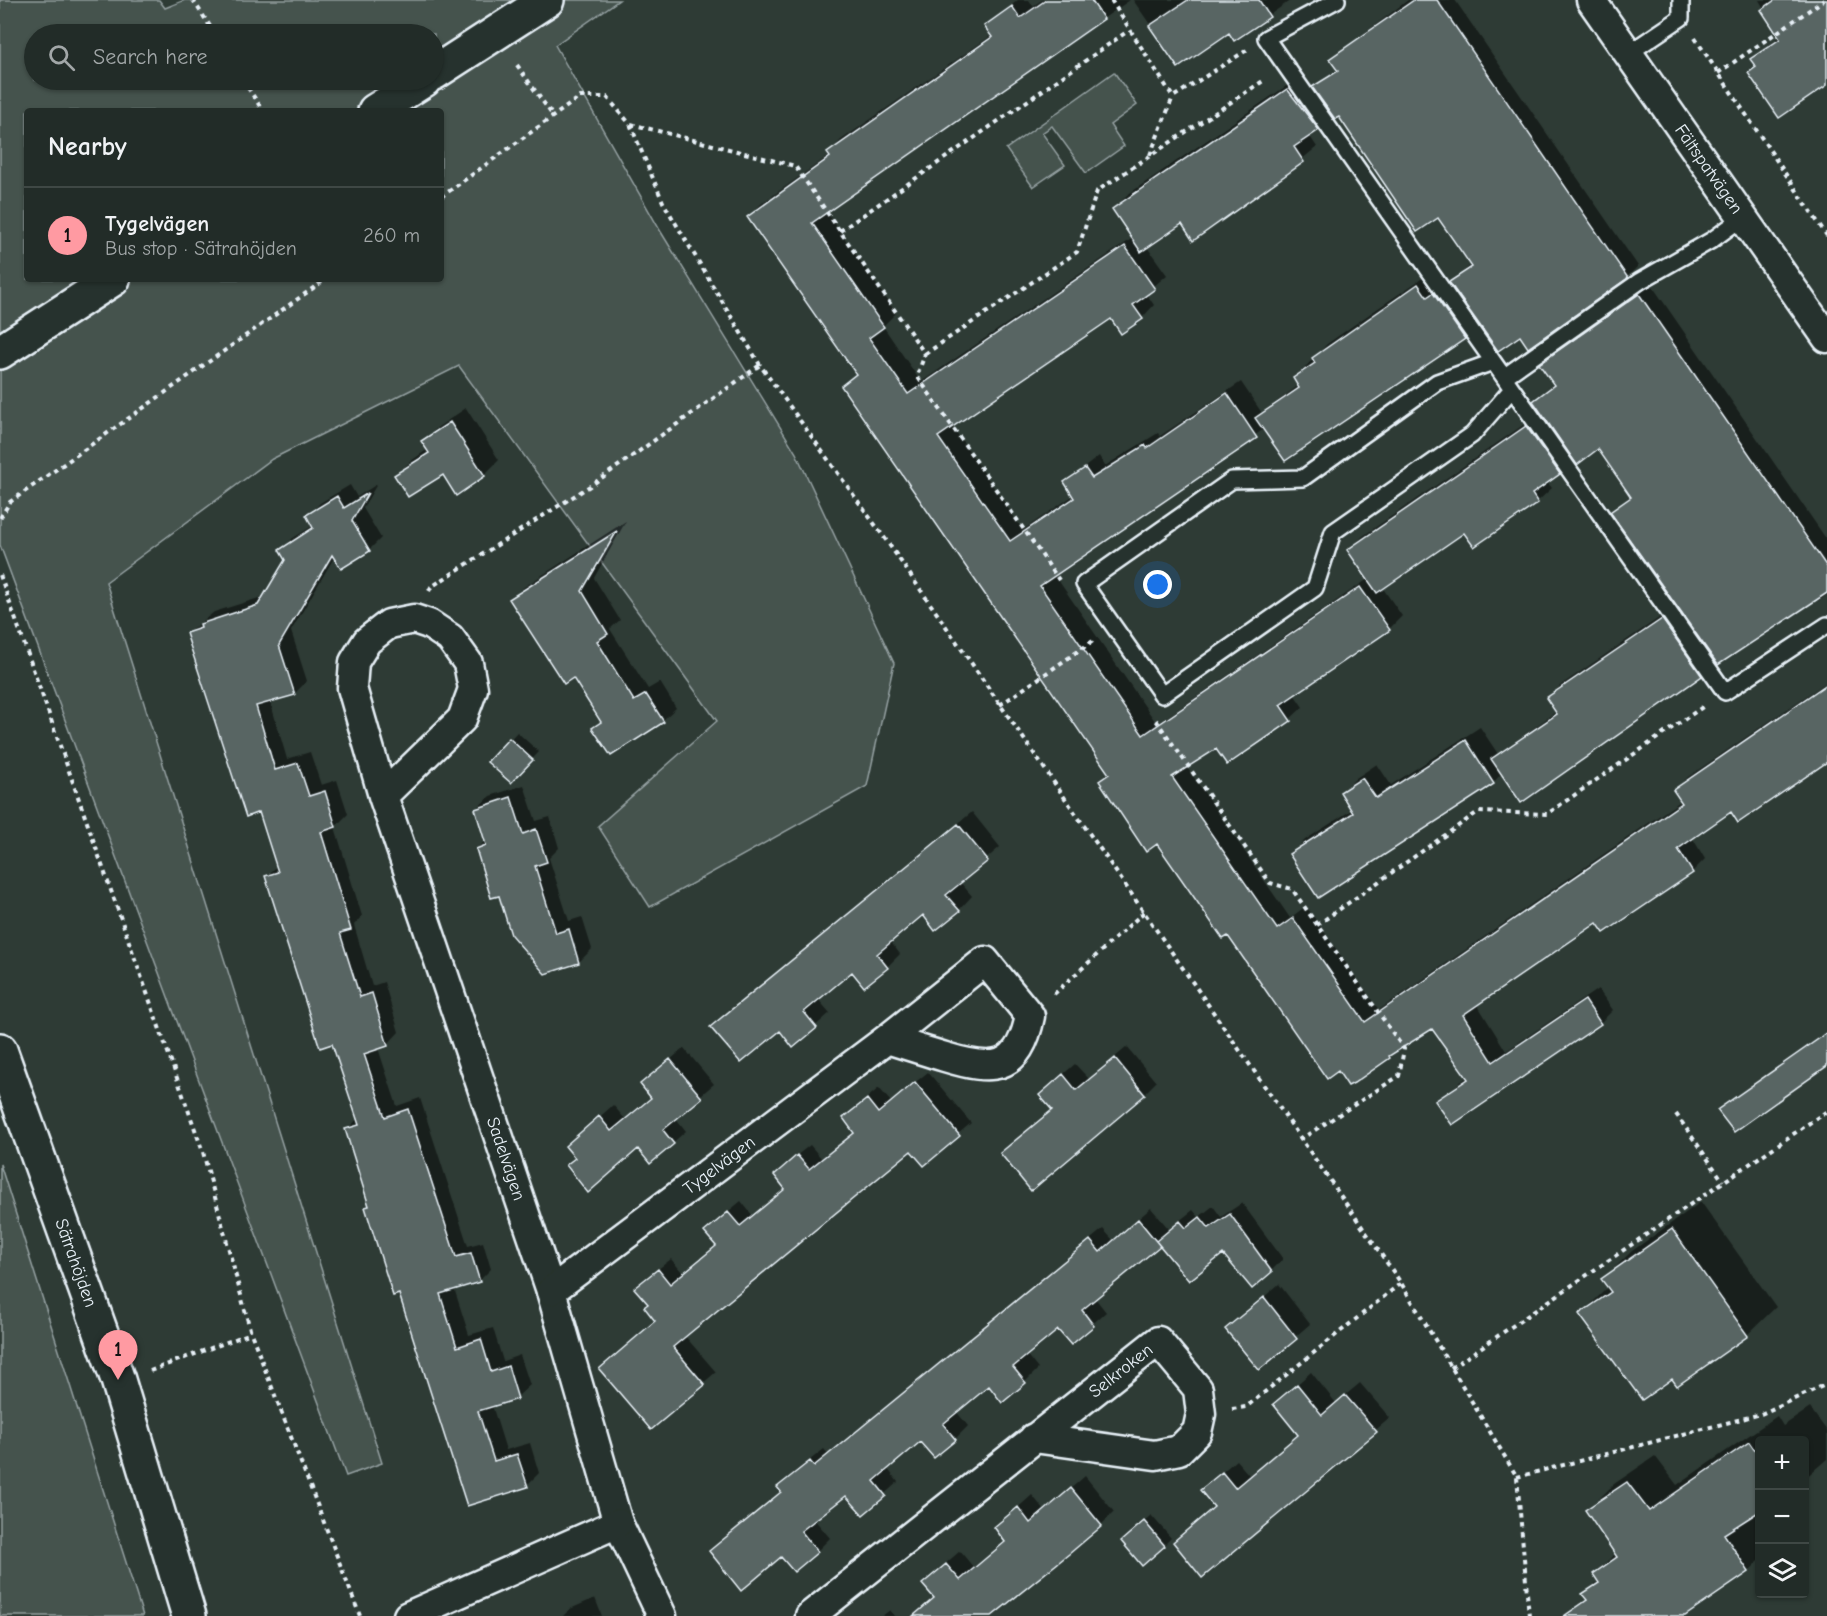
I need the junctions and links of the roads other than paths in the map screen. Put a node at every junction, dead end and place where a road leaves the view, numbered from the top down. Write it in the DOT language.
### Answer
graph roads {
  1 [pos="547,0"];
  2 [pos="1337,0"];
  3 [pos="1591,0"];
  4 [pos="1681,0"];
  5 [pos="1629,53"];
  6 [pos="444,67"];
  7 [pos="408,90"];
  8 [pos="380,108"];
  9 [pos="1742,218"];
  10 [pos="108,282"];
  11 [pos="1827,338"];
  12 [pos="0,351"];
  13 [pos="1493,362"];
  14 [pos="1508,383"];
  15 [pos="1827,625"];
  16 [pos="383,796"];
  17 [pos="887,1039"];
  18 [pos="0,1050"];
  19 [pos="551,1291"];
  20 [pos="1034,1438"];
  21 [pos="618,1523"];
  22 [pos="189,1616"];
  23 [pos="408,1616"];
  24 [pos="662,1616"];
  25 [pos="810,1616"];
  1 -- 6 [label="street"];
  2 -- 13 [label="lane"];
  3 -- 5 [label="street, Fältspatvägen"];
  4 -- 5 [label="lane"];
  5 -- 9 [label="street, Fältspatvägen"];
  7 -- 8 [label="street"];
  9 -- 11 [label="street, Fältspatvägen"];
  9 -- 14 [label="lane"];
  10 -- 12 [label="street"];
  13 -- 14 [label="lane"];
  13 -- 14 [label="lane"];
  14 -- 15 [label="lane"];
  16 -- 16 [label="street, Sadelvägen"];
  16 -- 19 [label="street, Sadelvägen"];
  17 -- 17 [label="street, Tygelvägen"];
  17 -- 19 [label="street, Tygelvägen"];
  18 -- 22 [label="street, Sätrahöjden"];
  19 -- 21 [label="street, Sadelvägen"];
  20 -- 20 [label="street, Selkroken"];
  20 -- 25 [label="street, Selkroken"];
  21 -- 23 [label="street"];
  21 -- 24 [label="street, Sadelvägen"];
}
